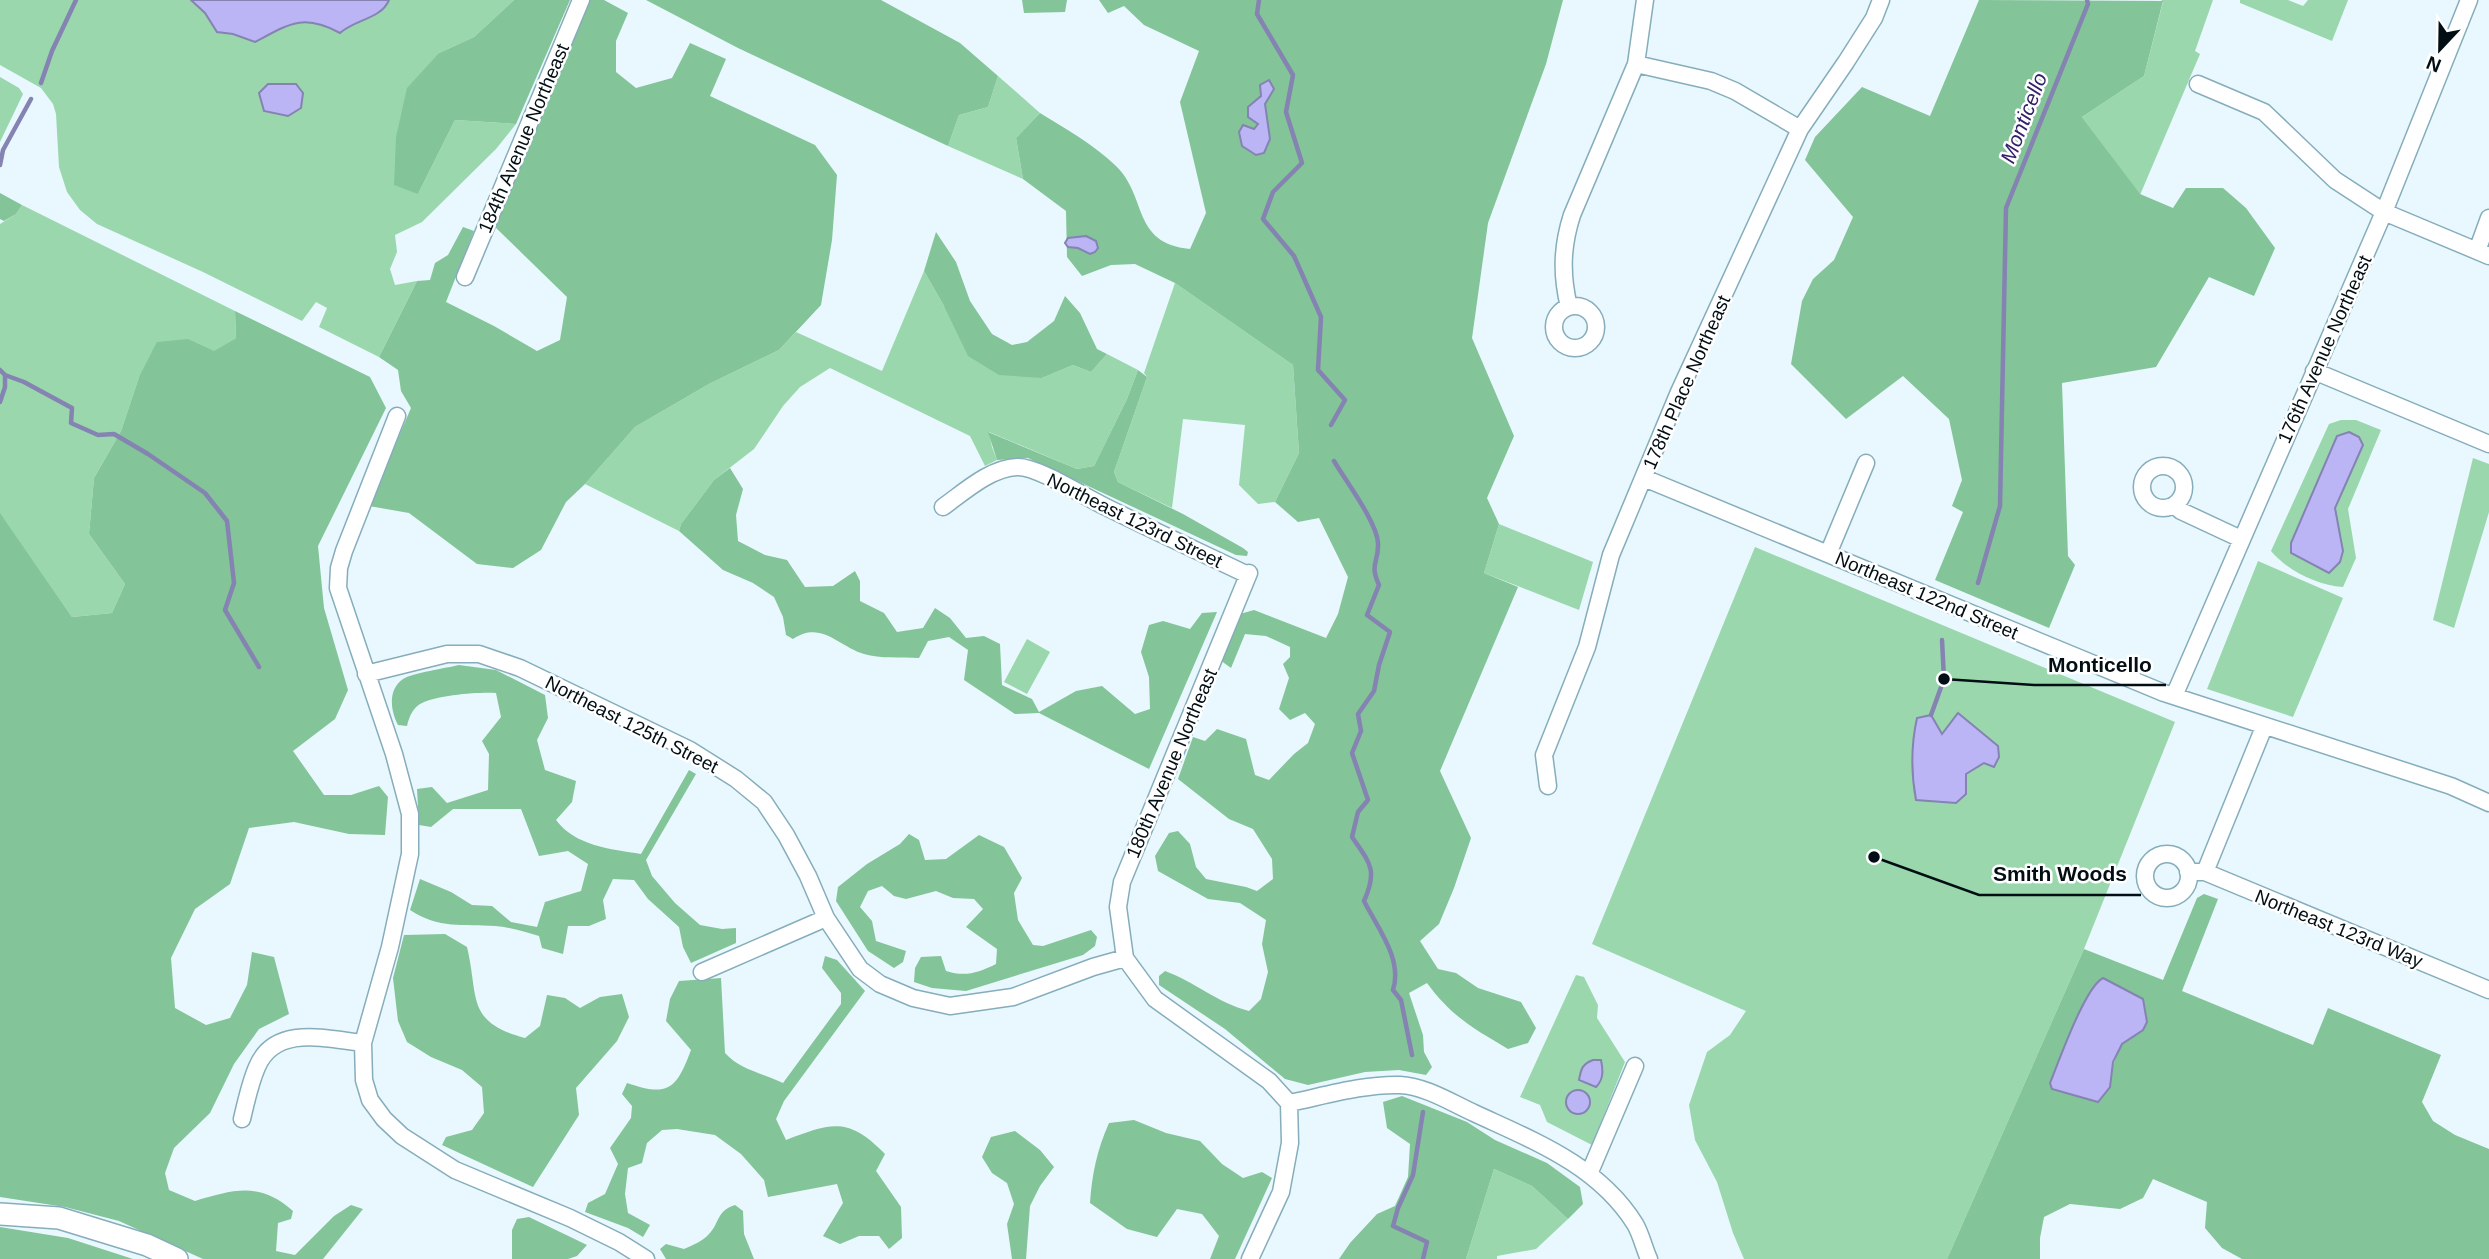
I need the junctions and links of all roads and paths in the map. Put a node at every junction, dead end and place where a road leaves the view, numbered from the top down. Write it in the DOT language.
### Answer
graph roads {
  1 [pos="581,0"];
  2 [pos="1645,0"];
  3 [pos="1881,0"];
  4 [pos="2469,0"];
  5 [pos="1636,64"];
  6 [pos="2198,84"];
  7 [pos="1800,129"];
  8 [pos="2384,212"];
  9 [pos="2489,218"];
  10 [pos="2483,253"];
  11 [pos="465,277"];
  12 [pos="1569,307"];
  13 [pos="2314,371"];
  14 [pos="397,416"];
  15 [pos="2489,444"];
  16 [pos="1866,463"];
  17 [pos="1644,478"];
  18 [pos="2174,505"];
  19 [pos="943,507"];
  20 [pos="2241,539"];
  21 [pos="1828,554"];
  22 [pos="1249,574"];
  23 [pos="366,674"];
  24 [pos="2174,696"];
  25 [pos="2264,727"];
  26 [pos="1548,786"];
  27 [pos="2489,803"];
  28 [pos="826,918"];
  29 [pos="1125,958"];
  30 [pos="702,972"];
  31 [pos="2489,990"];
  32 [pos="363,1044"];
  33 [pos="1635,1066"];
  34 [pos="1289,1103"];
  35 [pos="242,1119"];
  36 [pos="1590,1174"];
  37 [pos="0,1214"];
  38 [pos="177,1259"];
  39 [pos="646,1259"];
  40 [pos="1250,1259"];
  41 [pos="1649,1259"];
  1 -- 11 [label="street, 184th Avenue Northeast"];
  2 -- 5 [label="street"];
  3 -- 7 [label="street, 178th Place Northeast"];
  4 -- 8 [label="street, 176th Avenue Northeast"];
  5 -- 7 [label="street"];
  5 -- 12 [label="street"];
  6 -- 8 [label="street"];
  7 -- 17 [label="street, 178th Place Northeast"];
  8 -- 10 [label="street"];
  8 -- 13 [label="street, 176th Avenue Northeast"];
  9 -- 10 [label="street"];
  13 -- 15 [label="street"];
  13 -- 20 [label="street, 176th Avenue Northeast"];
  14 -- 23 [label="street"];
  16 -- 21 [label="street"];
  17 -- 21 [label="street, Northeast 122nd Street"];
  17 -- 26 [label="street, 178th Place Northeast"];
  18 -- 20 [label="street"];
  19 -- 22 [label="street, Northeast 123rd Street"];
  20 -- 24 [label="street, 176th Avenue Northeast"];
  21 -- 24 [label="street, Northeast 122nd Street"];
  22 -- 29 [label="street, 180th Avenue Northeast"];
  23 -- 28 [label="street, Northeast 125th Street"];
  23 -- 32 [label="street"];
  24 -- 25 [label="street, Northeast 122nd Street"];
  25 -- 27 [label="street, Northeast 122nd Street"];
  25 -- 31 [label="street, Northeast 123rd Way"];
  28 -- 29 [label="street, Northeast 125th Street"];
  28 -- 30 [label="street"];
  29 -- 34 [label="street"];
  32 -- 35 [label="street"];
  32 -- 39 [label="street"];
  33 -- 36 [label="street"];
  34 -- 36 [label="street"];
  34 -- 40 [label="street"];
  36 -- 41 [label="street"];
  37 -- 38 [label="street"];
}
